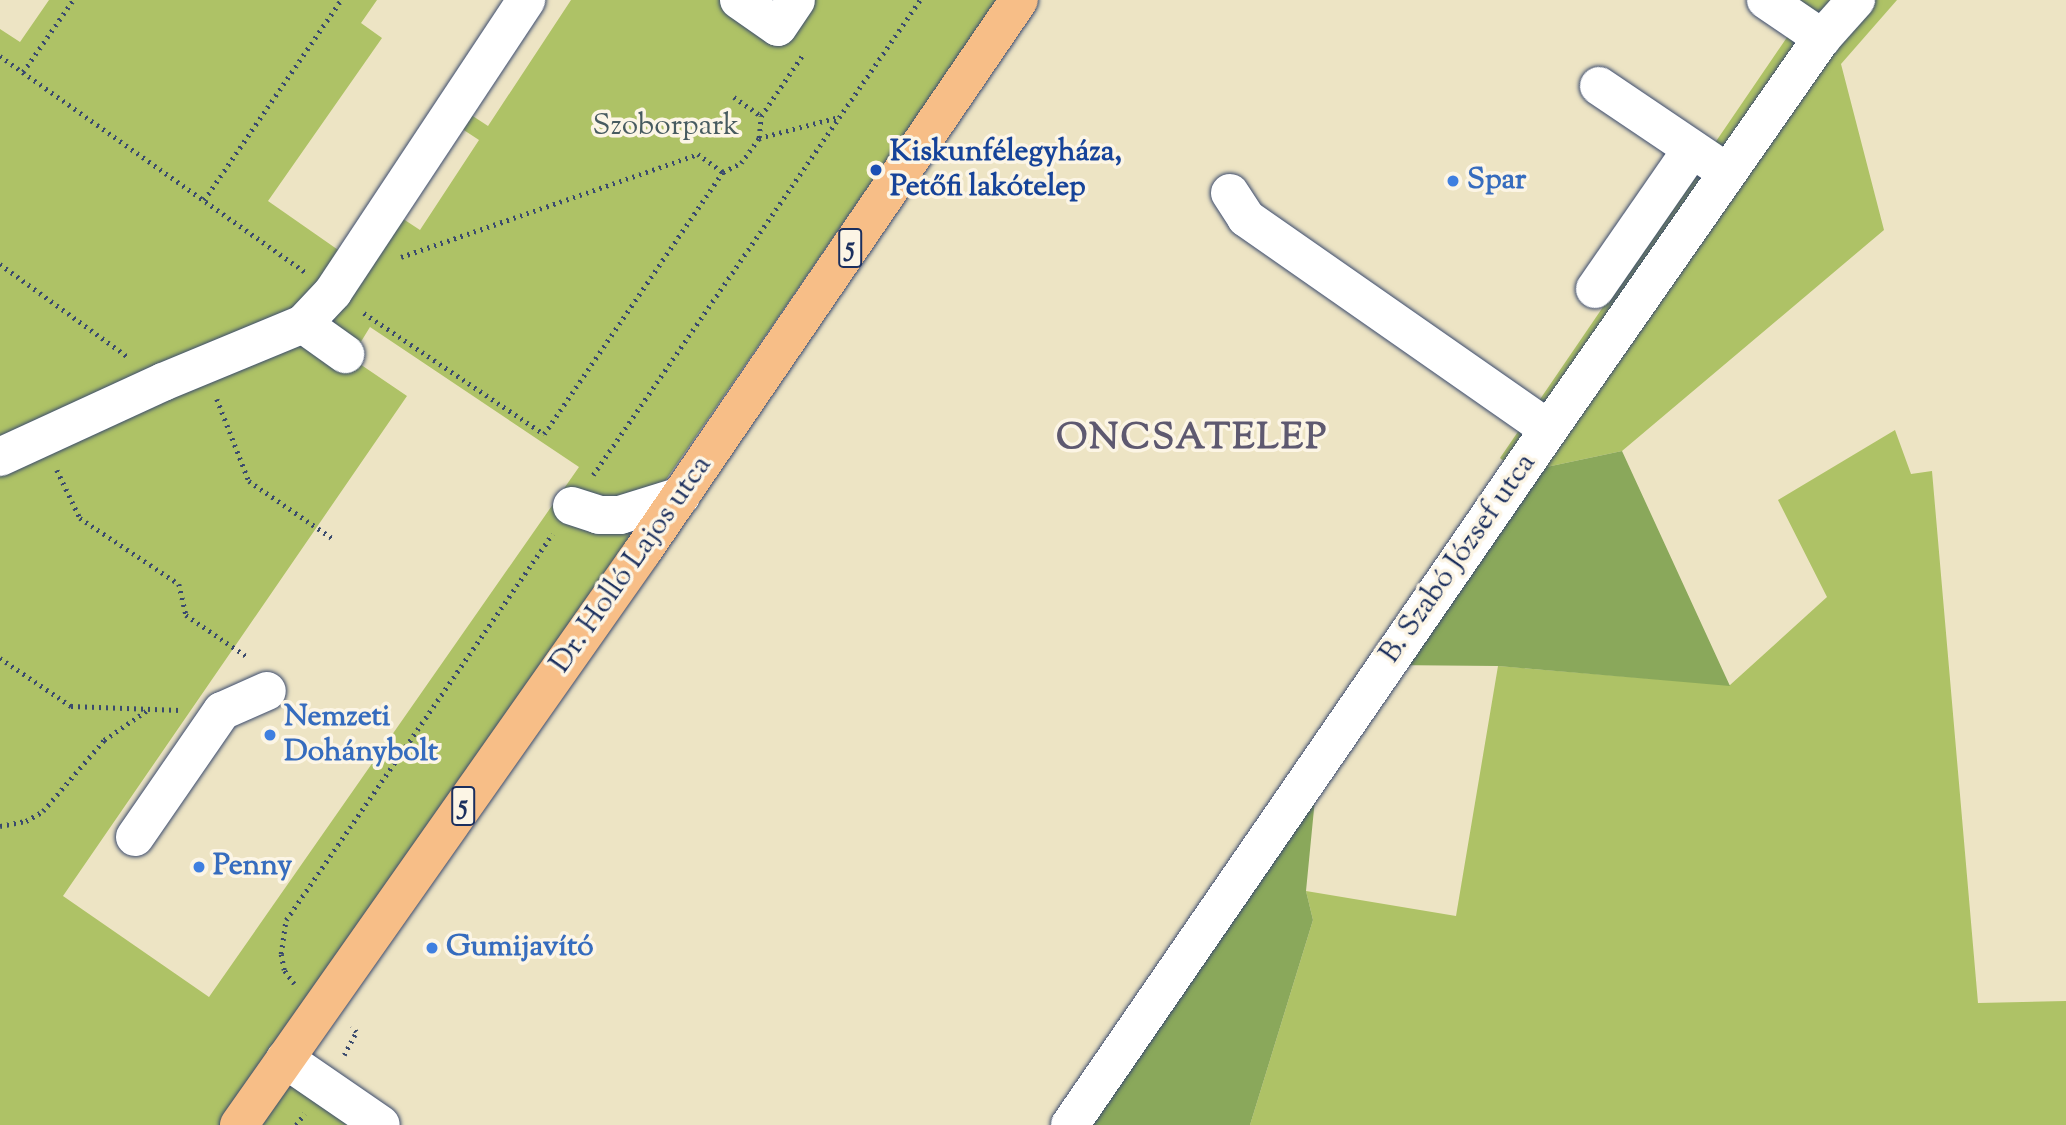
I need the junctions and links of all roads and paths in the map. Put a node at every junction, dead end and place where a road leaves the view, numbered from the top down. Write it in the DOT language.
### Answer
graph roads {
  1 [pos="73,0"];
  2 [pos="341,0"];
  3 [pos="526,0"];
  4 [pos="739,0"];
  5 [pos="796,0"];
  6 [pos="920,0"];
  7 [pos="1019,0"];
  8 [pos="1766,0"];
  9 [pos="1856,0"];
  10 [pos="1822,38"];
  11 [pos="808,47"];
  12 [pos="0,56"];
  13 [pos="23,72"];
  14 [pos="1599,86"];
  15 [pos="734,97"];
  16 [pos="761,116"];
  17 [pos="839,117"];
  18 [pos="759,138"];
  19 [pos="1692,149"];
  20 [pos="723,172"];
  21 [pos="1729,174"];
  22 [pos="1230,193"];
  23 [pos="204,200"];
  24 [pos="395,259"];
  25 [pos="0,264"];
  26 [pos="1595,289"];
  27 [pos="333,292"];
  28 [pos="303,324"];
  29 [pos="345,354"];
  30 [pos="204,366"];
  31 [pos="163,382"];
  32 [pos="1549,429"];
  33 [pos="42,437"];
  34 [pos="0,457"];
  35 [pos="681,496"];
  36 [pos="572,506"];
  37 [pos="332,538"];
  38 [pos="642,552"];
  39 [pos="0,658"];
  40 [pos="248,658"];
  41 [pos="267,691"];
  42 [pos="149,709"];
  43 [pos="222,711"];
  44 [pos="0,826"];
  45 [pos="135,837"];
  46 [pos="324,1004"];
  47 [pos="285,1059"];
  48 [pos="239,1125"];
  49 [pos="381,1125"];
  50 [pos="1070,1125"];
  1 -- 13 [label="path"];
  2 -- 23 [label="path"];
  3 -- 27 [label="street"];
  4 -- 5 [label="street"];
  6 -- 17 [label="path"];
  7 -- 35 [label="main road, Dr. Holló Lajos utca / 5"];
  8 -- 10 [label="street"];
  9 -- 10 [label="street, B. Szabó József utca"];
  10 -- 21 [label="street, B. Szabó József utca"];
  11 -- 16 [label="path"];
  12 -- 13 [label="path"];
  13 -- 23 [label="path"];
  14 -- 19 [label="street"];
  15 -- 16 [label="path"];
  16 -- 18 [label="path"];
  17 -- 18 [label="path"];
  17 -- 36 [label="path"];
  18 -- 20 [label="path"];
  19 -- 21 [label="street"];
  19 -- 26 [label="street"];
  20 -- 24 [label="path"];
  20 -- 27 [label="path"];
  21 -- 32 [label="street, B. Szabó József utca"];
  22 -- 32 [label="street"];
  23 -- 27 [label="path"];
  25 -- 31 [label="path"];
  27 -- 28 [label="street"];
  28 -- 29 [label="street"];
  28 -- 30 [label="street"];
  30 -- 31 [label="street"];
  30 -- 37 [label="path"];
  31 -- 33 [label="street"];
  32 -- 50 [label="street, B. Szabó József utca"];
  33 -- 34 [label="street"];
  33 -- 40 [label="path"];
  35 -- 36 [label="street"];
  35 -- 38 [label="main road, Dr. Holló Lajos utca / 5"];
  36 -- 38 [label="street"];
  36 -- 46 [label="path"];
  38 -- 46 [label="main road, Dr. Holló Lajos utca / 5"];
  39 -- 42 [label="path"];
  41 -- 43 [label="street"];
  42 -- 43 [label="path"];
  42 -- 44 [label="path"];
  43 -- 45 [label="street"];
  46 -- 47 [label="main road, Dr. Holló Lajos utca / 5"];
  47 -- 48 [label="main road, Dr. Holló Lajos utca / 5"];
  47 -- 49 [label="street"];
}
